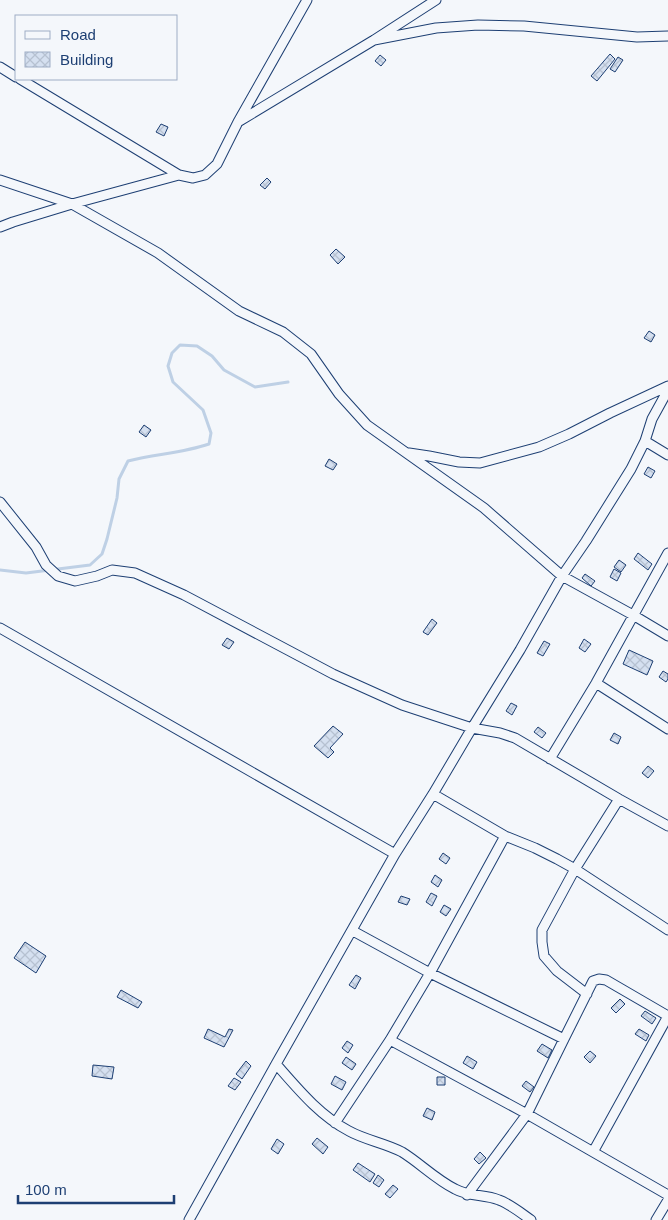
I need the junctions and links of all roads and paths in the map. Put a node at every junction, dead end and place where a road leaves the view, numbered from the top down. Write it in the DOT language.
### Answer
graph roads {
  1 [pos="307,0"];
  2 [pos="436,0"];
  3 [pos="668,36"];
  4 [pos="374,40"];
  5 [pos="0,67"];
  6 [pos="15,76"];
  7 [pos="22,80"];
  8 [pos="238,122"];
  9 [pos="179,175"];
  10 [pos="0,180"];
  11 [pos="72,204"];
  12 [pos="0,227"];
  13 [pos="668,386"];
  14 [pos="668,390"];
  15 [pos="645,441"];
  16 [pos="406,452"];
  17 [pos="668,455"];
  18 [pos="0,502"];
  19 [pos="668,553"];
  20 [pos="562,576"];
  21 [pos="633,615"];
  22 [pos="0,628"];
  23 [pos="668,636"];
  24 [pos="596,683"];
  25 [pos="472,728"];
  26 [pos="668,729"];
  27 [pos="550,759"];
  28 [pos="433,794"];
  29 [pos="618,799"];
  30 [pos="668,826"];
  31 [pos="505,836"];
  32 [pos="395,854"];
  33 [pos="575,870"];
  34 [pos="668,930"];
  35 [pos="352,931"];
  36 [pos="430,973"];
  37 [pos="587,994"];
  38 [pos="668,1016"];
  39 [pos="564,1039"];
  40 [pos="390,1040"];
  41 [pos="276,1064"];
  42 [pos="527,1114"];
  43 [pos="335,1123"];
  44 [pos="593,1152"];
  45 [pos="467,1195"];
  46 [pos="668,1195"];
  47 [pos="668,1200"];
  48 [pos="189,1220"];
  49 [pos="531,1220"];
  50 [pos="656,1220"];
  1 -- 8 [label="street"];
  2 -- 4 [label="street"];
  3 -- 4 [label="street"];
  4 -- 8 [label="street"];
  5 -- 6 [label="street"];
  7 -- 9 [label="street"];
  8 -- 9 [label="street"];
  9 -- 11 [label="street"];
  10 -- 11 [label="street"];
  11 -- 12 [label="street"];
  11 -- 16 [label="street"];
  13 -- 16 [label="street"];
  14 -- 15 [label="street"];
  15 -- 17 [label="street"];
  15 -- 20 [label="street"];
  16 -- 20 [label="street"];
  18 -- 25 [label="street"];
  19 -- 21 [label="street"];
  20 -- 21 [label="street"];
  20 -- 25 [label="street"];
  21 -- 23 [label="street"];
  21 -- 24 [label="street"];
  22 -- 32 [label="street"];
  24 -- 26 [label="street"];
  24 -- 27 [label="street"];
  25 -- 27 [label="street"];
  25 -- 28 [label="street"];
  27 -- 29 [label="street"];
  28 -- 31 [label="street"];
  28 -- 32 [label="street"];
  29 -- 30 [label="street"];
  29 -- 33 [label="street"];
  31 -- 33 [label="street"];
  31 -- 36 [label="street"];
  32 -- 35 [label="street"];
  33 -- 34 [label="street"];
  33 -- 37 [label="street"];
  35 -- 36 [label="street"];
  35 -- 41 [label="street"];
  36 -- 39 [label="street"];
  36 -- 40 [label="street"];
  37 -- 38 [label="street"];
  37 -- 39 [label="street"];
  38 -- 44 [label="street"];
  39 -- 42 [label="street"];
  40 -- 42 [label="street"];
  40 -- 43 [label="street"];
  41 -- 43 [label="street"];
  41 -- 48 [label="street"];
  42 -- 44 [label="street"];
  42 -- 45 [label="street"];
  43 -- 45 [label="street"];
  44 -- 46 [label="street"];
  45 -- 49 [label="street"];
  47 -- 50 [label="street"];
}
